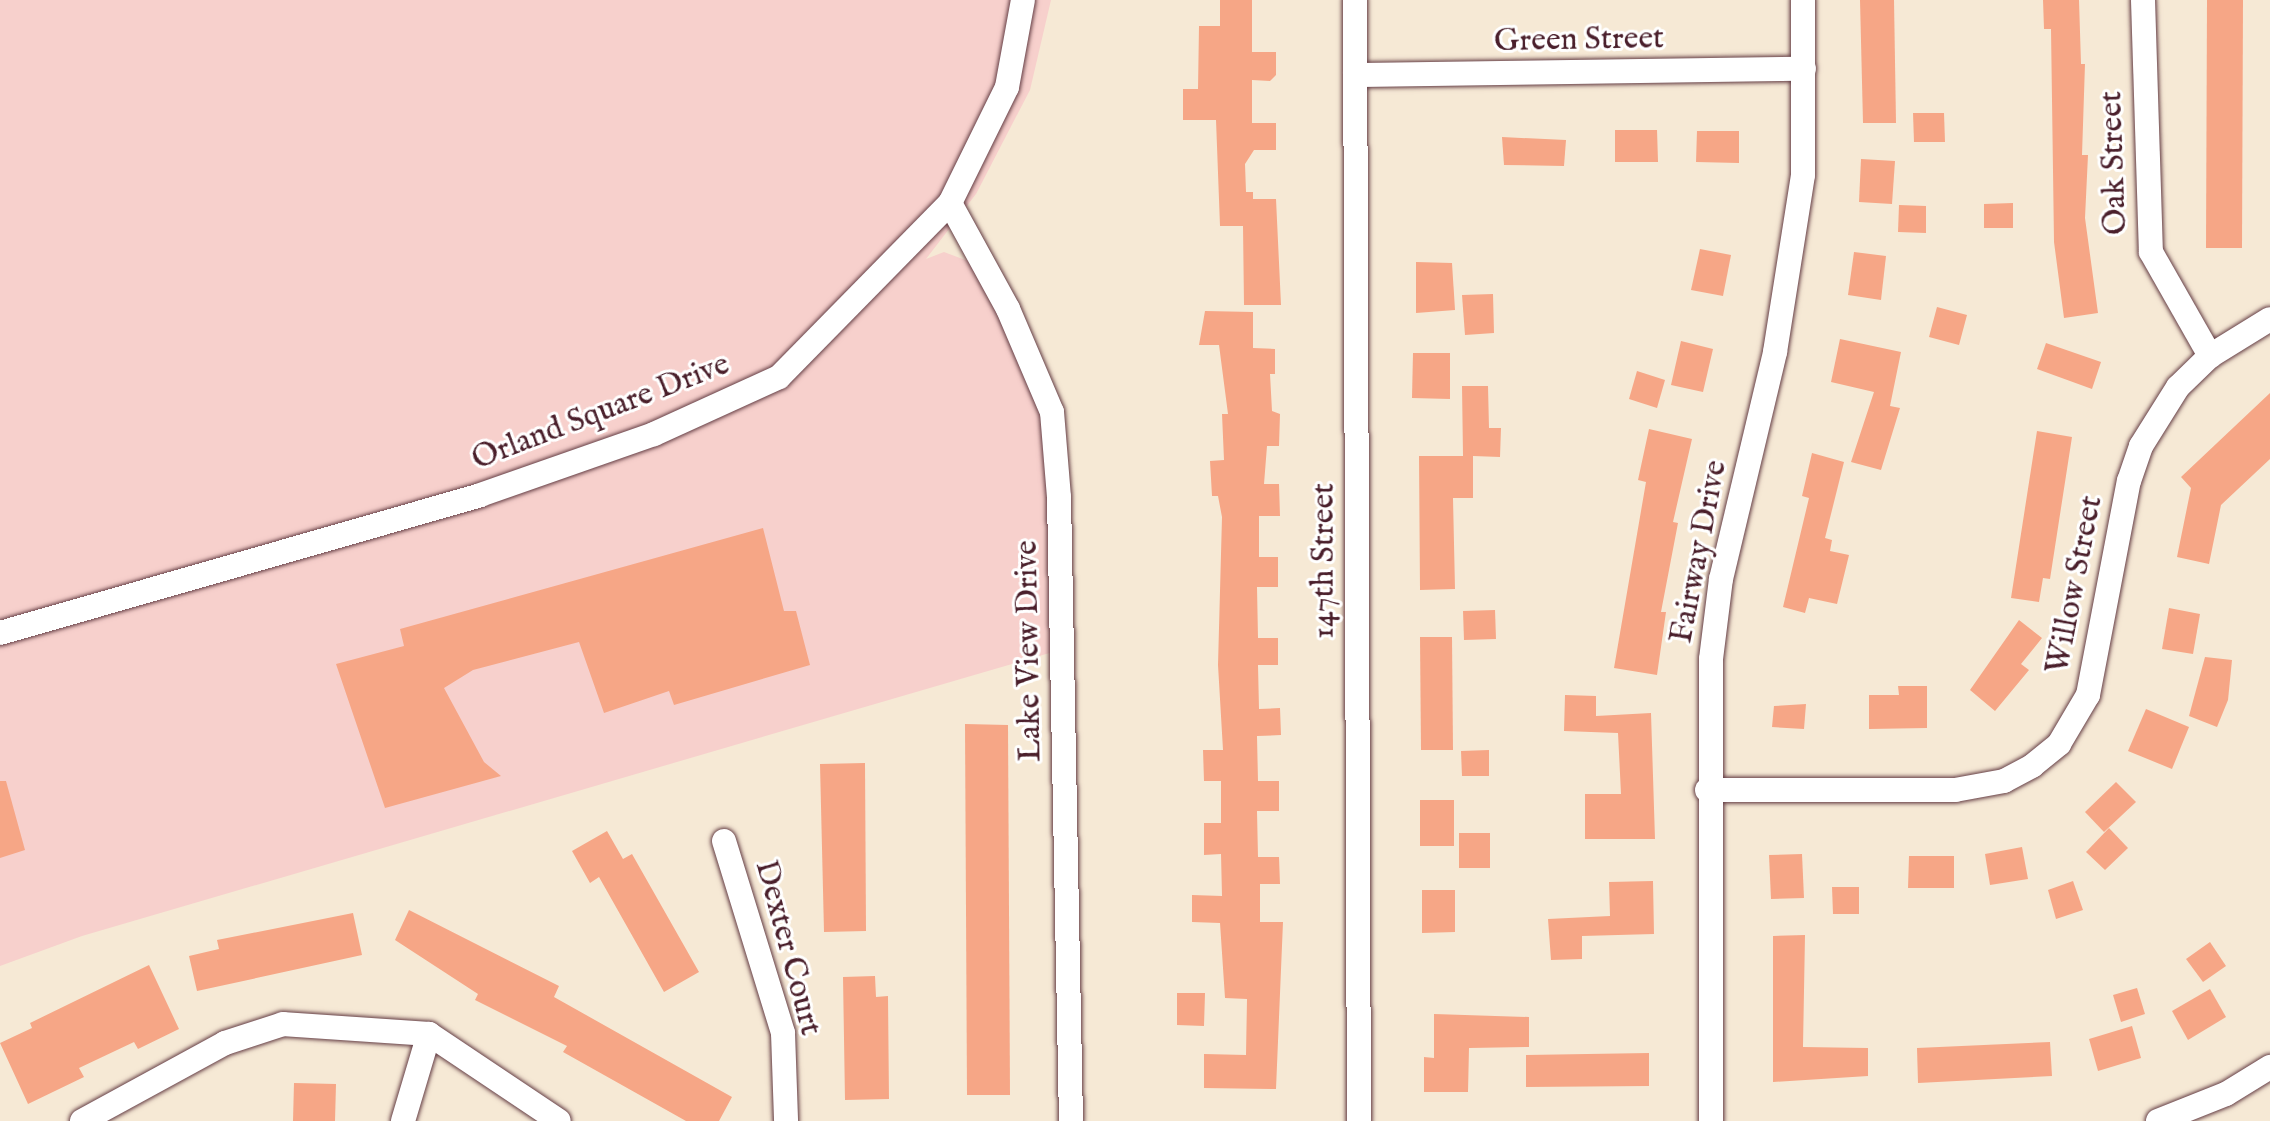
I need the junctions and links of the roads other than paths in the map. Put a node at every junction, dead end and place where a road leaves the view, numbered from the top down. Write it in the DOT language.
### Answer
graph roads {
  1 [pos="1023,0"];
  2 [pos="1355,0"];
  3 [pos="1803,0"];
  4 [pos="2143,0"];
  5 [pos="1804,69"];
  6 [pos="1355,75"];
  7 [pos="950,203"];
  8 [pos="2270,319"];
  9 [pos="2210,356"];
  10 [pos="0,633"];
  11 [pos="1707,790"];
  12 [pos="724,841"];
  13 [pos="429,1034"];
  14 [pos="2270,1067"];
  15 [pos="82,1121"];
  16 [pos="403,1121"];
  17 [pos="559,1121"];
  18 [pos="786,1121"];
  19 [pos="1071,1121"];
  20 [pos="1359,1121"];
  21 [pos="1711,1121"];
  22 [pos="2158,1121"];
  1 -- 7 [label="street, Orland Square Drive"];
  2 -- 6 [label="street, 147th Street"];
  3 -- 5 [label="street, Fairway Drive"];
  4 -- 9 [label="street, Oak Street"];
  5 -- 6 [label="street, Green Street"];
  5 -- 11 [label="street, Fairway Drive"];
  6 -- 20 [label="street, 147th Street"];
  7 -- 10 [label="street, Orland Square Drive"];
  7 -- 19 [label="street, Lake View Drive"];
  8 -- 9 [label="street, Willow Street"];
  9 -- 11 [label="street, Willow Street"];
  11 -- 21 [label="street, Fairway Drive"];
  12 -- 18 [label="street, Dexter Court"];
  13 -- 15 [label="street"];
  13 -- 16 [label="street"];
  13 -- 17 [label="street"];
  14 -- 22 [label="street"];
}
